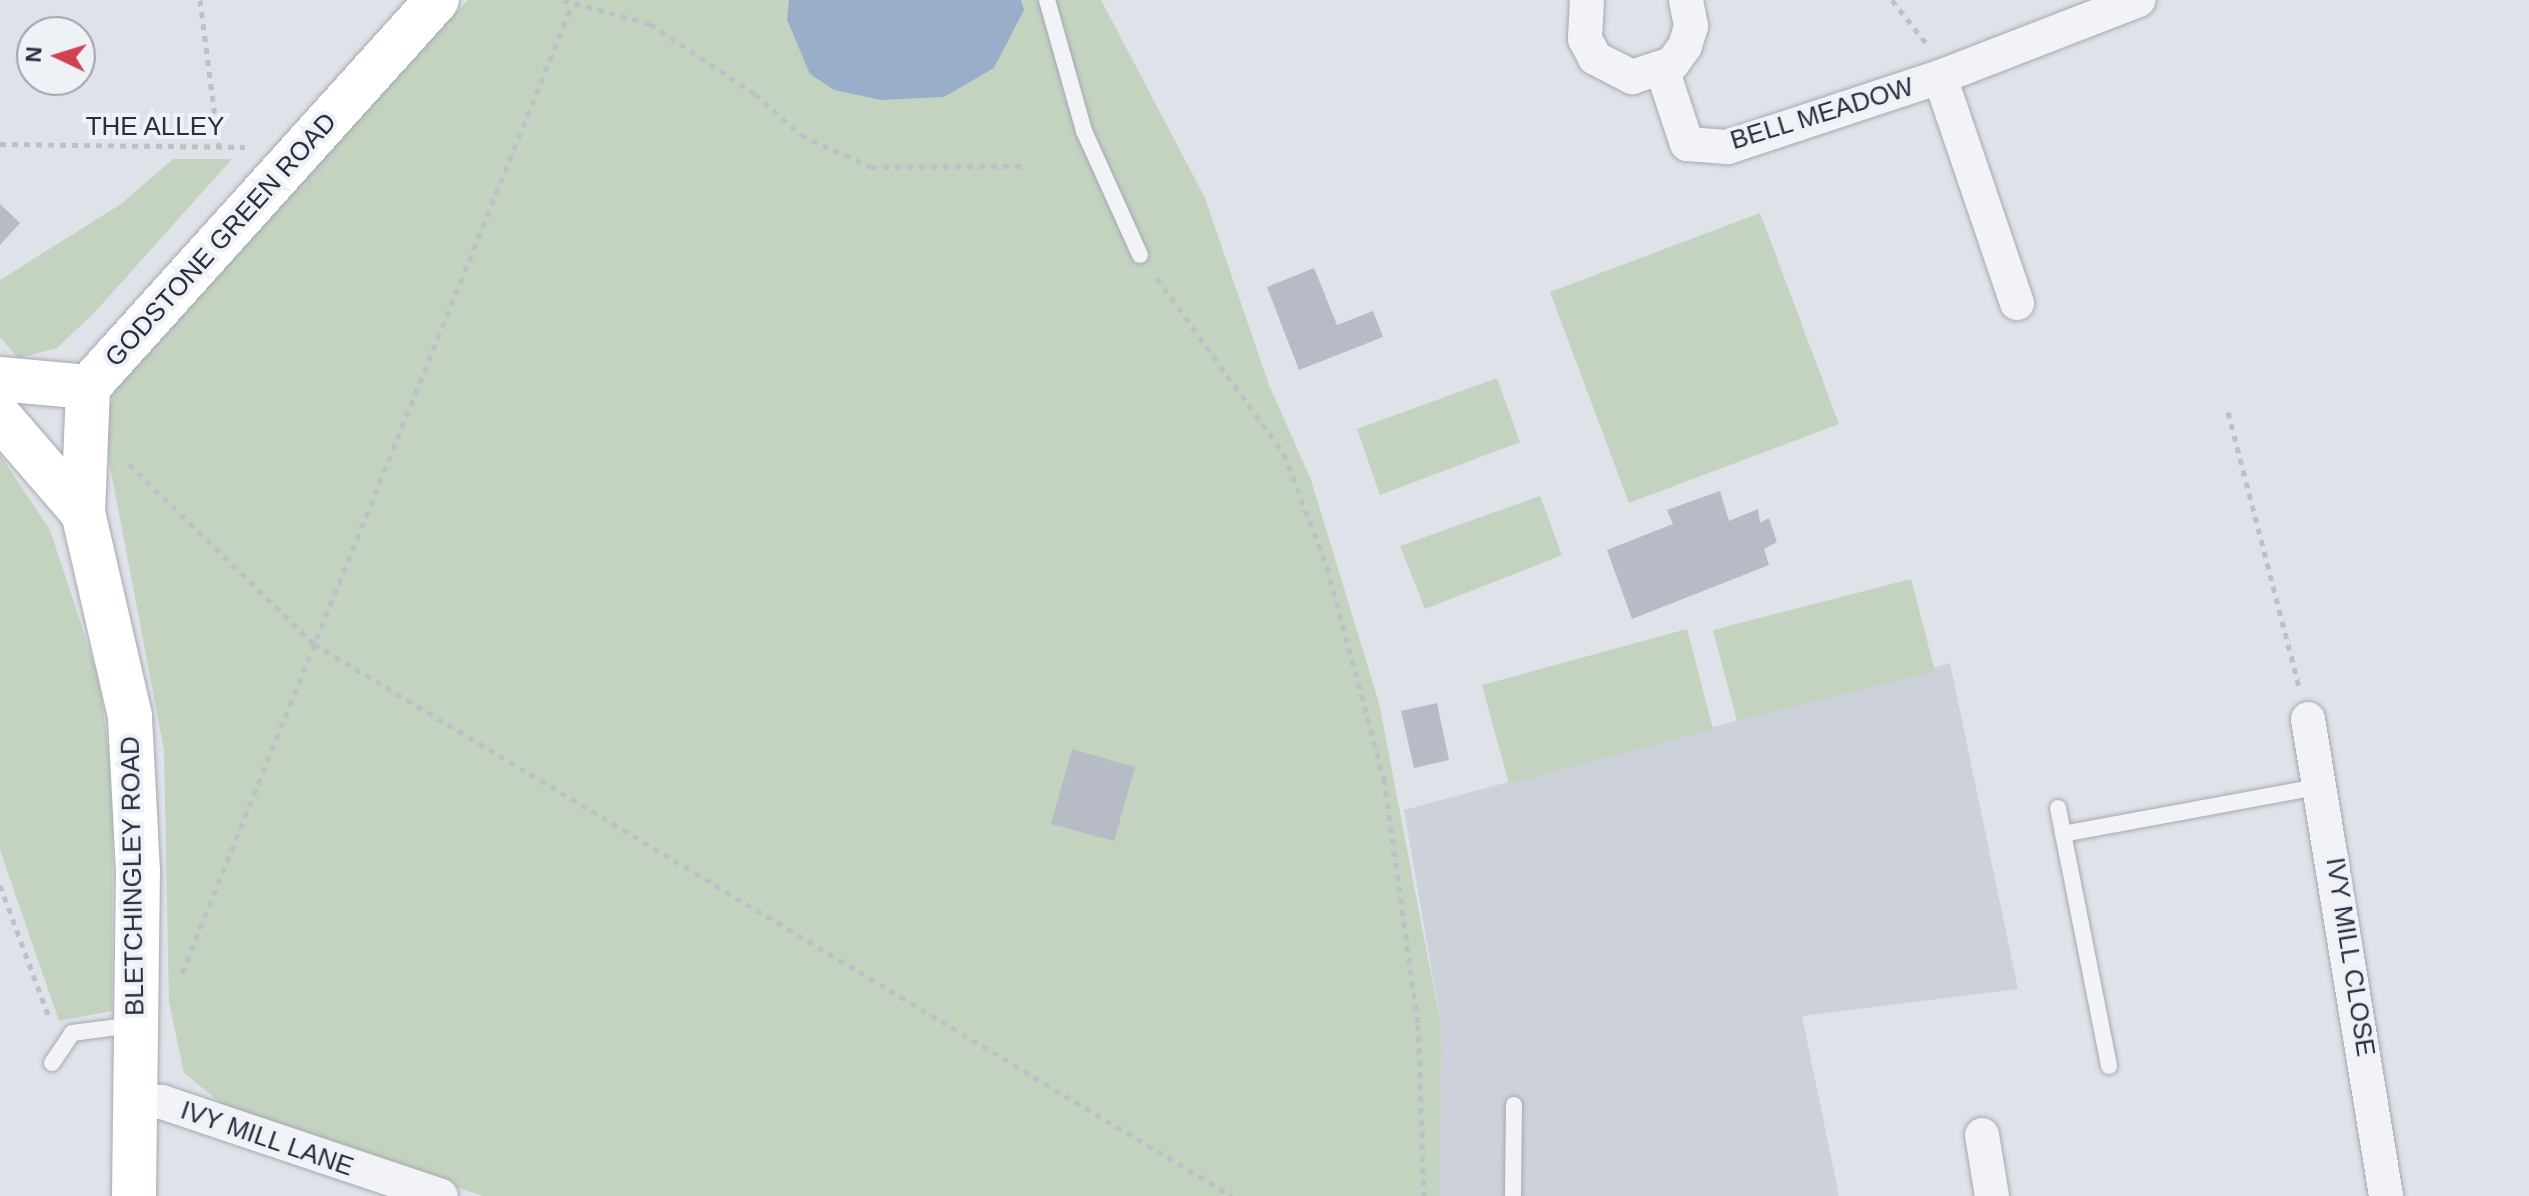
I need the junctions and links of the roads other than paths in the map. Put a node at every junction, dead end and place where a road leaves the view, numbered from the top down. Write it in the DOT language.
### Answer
graph roads {
  1 [pos="437,0"];
  2 [pos="1047,0"];
  3 [pos="1587,0"];
  4 [pos="1686,0"];
  5 [pos="2136,0"];
  6 [pos="1662,69"];
  7 [pos="1940,77"];
  8 [pos="1140,255"];
  9 [pos="2017,303"];
  10 [pos="0,379"];
  11 [pos="87,405"];
  12 [pos="0,417"];
  13 [pos="83,513"];
  14 [pos="2308,719"];
  15 [pos="2321,786"];
  16 [pos="2058,808"];
  17 [pos="2063,834"];
  18 [pos="135,1025"];
  19 [pos="56,1055"];
  20 [pos="2109,1066"];
  21 [pos="138,1102"];
  22 [pos="1514,1105"];
  23 [pos="1982,1135"];
  24 [pos="134,1196"];
  25 [pos="441,1196"];
  26 [pos="1513,1196"];
  27 [pos="1992,1196"];
  28 [pos="2386,1196"];
  1 -- 11 [label="main road, GODSTONE GREEN ROAD"];
  2 -- 8 [label="lane"];
  3 -- 6 [label="street"];
  4 -- 6 [label="street"];
  5 -- 7 [label="street, BELL MEADOW"];
  6 -- 7 [label="street, BELL MEADOW"];
  7 -- 9 [label="street, BELL MEADOW"];
  10 -- 11 [label="main road"];
  11 -- 13 [label="main road"];
  12 -- 13 [label="main road"];
  13 -- 18 [label="main road, BLETCHINGLEY ROAD"];
  14 -- 15 [label="street, IVY MILL CLOSE"];
  15 -- 17 [label="lane"];
  15 -- 28 [label="street, IVY MILL CLOSE"];
  16 -- 17 [label="lane"];
  17 -- 20 [label="lane"];
  18 -- 19 [label="lane"];
  18 -- 21 [label="main road, BLETCHINGLEY ROAD"];
  21 -- 24 [label="main road, BLETCHINGLEY ROAD"];
  21 -- 25 [label="street, IVY MILL LANE"];
  22 -- 26 [label="lane"];
  23 -- 27 [label="street"];
}
